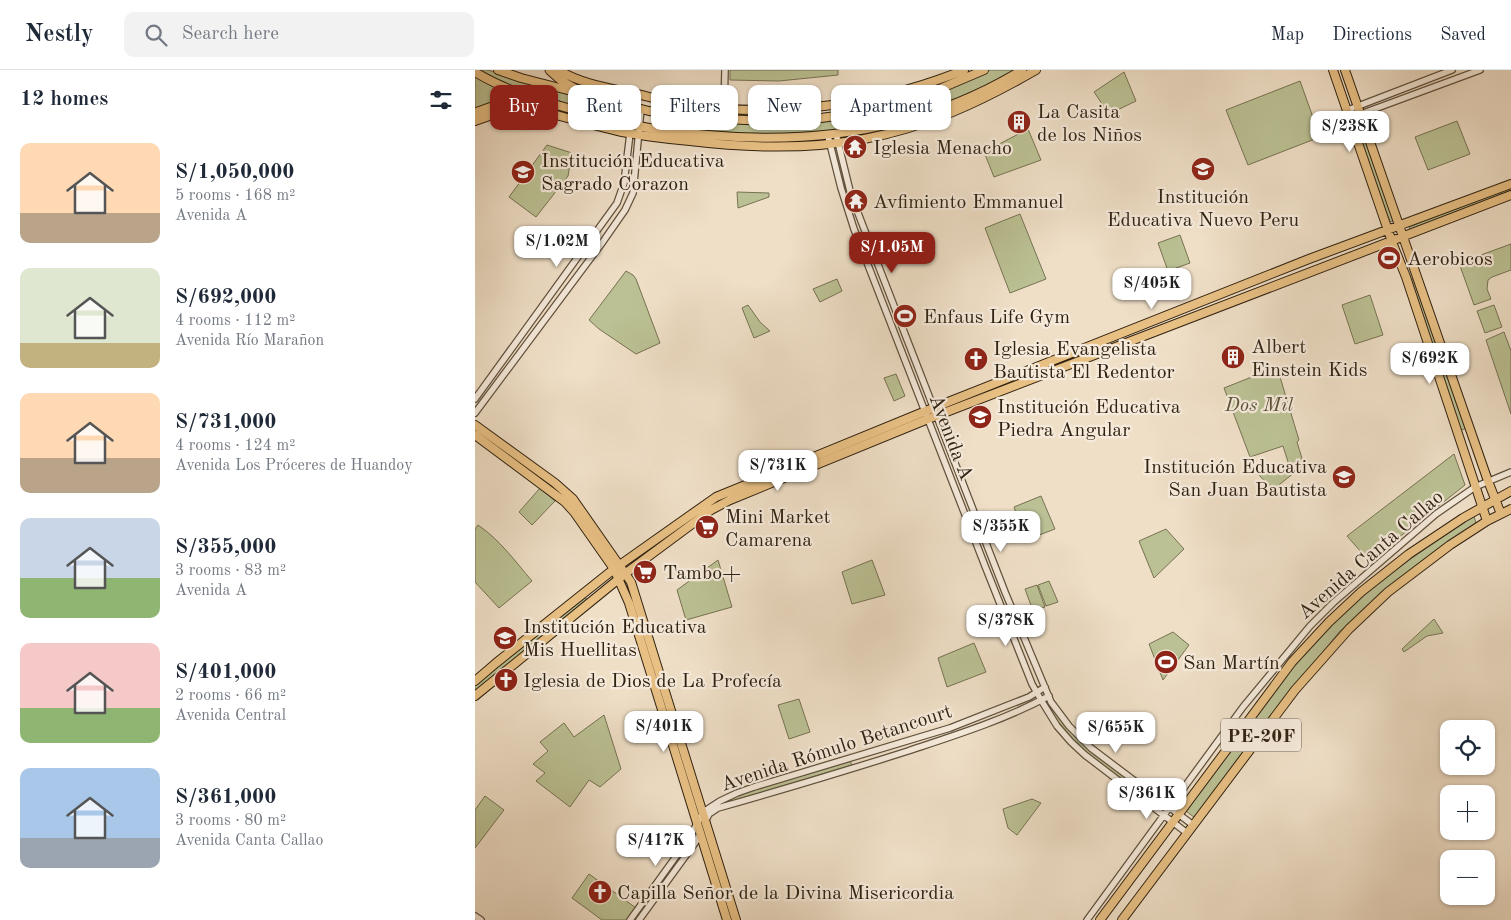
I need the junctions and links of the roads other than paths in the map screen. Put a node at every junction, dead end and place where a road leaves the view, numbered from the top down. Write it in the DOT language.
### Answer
graph roads {
  1 [pos="498,70"];
  2 [pos="550,70"];
  3 [pos="725,70"];
  4 [pos="964,70"];
  5 [pos="984,70"];
  6 [pos="1022,70"];
  7 [pos="1035,70"];
  8 [pos="1333,70"];
  9 [pos="1345,70"];
  10 [pos="1452,70"];
  11 [pos="1480,70"];
  12 [pos="560,71"];
  13 [pos="475,72"];
  14 [pos="501,85"];
  15 [pos="569,85"];
  16 [pos="599,85"];
  17 [pos="725,85"];
  18 [pos="568,90"];
  19 [pos="821,106"];
  20 [pos="490,108"];
  21 [pos="1359,110"];
  22 [pos="475,113"];
  23 [pos="1349,114"];
  24 [pos="568,116"];
  25 [pos="821,118"];
  26 [pos="475,121"];
  27 [pos="635,130"];
  28 [pos="664,130"];
  29 [pos="836,134"];
  30 [pos="829,140"];
  31 [pos="839,143"];
  32 [pos="1511,184"];
  33 [pos="1511,195"];
  34 [pos="1399,225"];
  35 [pos="1388,230"];
  36 [pos="1404,237"];
  37 [pos="1392,242"];
  38 [pos="475,399"];
  39 [pos="933,408"];
  40 [pos="475,413"];
  41 [pos="930,416"];
  42 [pos="475,425"];
  43 [pos="1471,431"];
  44 [pos="475,434"];
  45 [pos="1458,436"];
  46 [pos="1511,472"];
  47 [pos="1488,481"];
  48 [pos="1475,487"];
  49 [pos="1511,491"];
  50 [pos="1495,499"];
  51 [pos="1482,507"];
  52 [pos="1511,509"];
  53 [pos="1501,514"];
  54 [pos="1487,521"];
  55 [pos="617,567"];
  56 [pos="622,576"];
  57 [pos="475,681"];
  58 [pos="1045,687"];
  59 [pos="1037,692"];
  60 [pos="475,696"];
  61 [pos="1049,696"];
  62 [pos="1041,700"];
  63 [pos="1170,808"];
  64 [pos="1179,814"];
  65 [pos="1164,815"];
  66 [pos="705,816"];
  67 [pos="1173,822"];
  68 [pos="697,824"];
  69 [pos="1193,825"];
  70 [pos="1187,833"];
  71 [pos="700,834"];
  72 [pos="475,916"];
  73 [pos="481,920"];
  74 [pos="630,920"];
  75 [pos="639,920"];
  76 [pos="727,920"];
  77 [pos="736,920"];
  78 [pos="1087,920"];
  79 [pos="1100,920"];
  80 [pos="1122,920"];
  1 -- 18 [label="main road"];
  2 -- 15 [label="highway"];
  3 -- 17 [label="street"];
  4 -- 19 [label="main road"];
  5 -- 25 [label="main road"];
  6 -- 29 [label="main road"];
  7 -- 31 [label="main road"];
  8 -- 23 [label="main road"];
  9 -- 21 [label="main road"];
  10 -- 21 [label="street"];
  11 -- 21 [label="street"];
  12 -- 16 [label="main road"];
  13 -- 14 [label="main road"];
  20 -- 22 [label="highway"];
  21 -- 23 [label="street"];
  21 -- 34 [label="main road"];
  23 -- 35 [label="main road"];
  24 -- 26 [label="main road"];
  27 -- 30 [label="main road"];
  27 -- 38 [label="street"];
  27 -- 40 [label="street"];
  28 -- 30 [label="main road"];
  29 -- 30 [label="main road"];
  29 -- 31 [label="street, Avenida A"];
  30 -- 31 [label="main road"];
  30 -- 41 [label="street, Avenida A"];
  31 -- 39 [label="street, Avenida A"];
  32 -- 34 [label="main road"];
  33 -- 36 [label="main road"];
  34 -- 35 [label="main road"];
  34 -- 36 [label="main road"];
  35 -- 37 [label="main road"];
  35 -- 39 [label="main road"];
  36 -- 37 [label="main road"];
  36 -- 43 [label="main road"];
  37 -- 41 [label="main road"];
  37 -- 45 [label="main road"];
  39 -- 41 [label="main road"];
  41 -- 55 [label="main road"];
  41 -- 56 [label="main road"];
  41 -- 58 [label="street, Avenida A"];
  41 -- 59 [label="street, Avenida A"];
  42 -- 55 [label="main road"];
  43 -- 45 [label="main road"];
  43 -- 47 [label="main road"];
  44 -- 55 [label="main road"];
  45 -- 48 [label="main road"];
  46 -- 47 [label="street, Avenida Canta Callao"];
  47 -- 48 [label="street, Avenida Canta Callao"];
  47 -- 50 [label="main road"];
  48 -- 51 [label="main road"];
  48 -- 63 [label="street, Avenida Canta Callao"];
  49 -- 50 [label="main road, Avenida Canta Callao / PE-20F"];
  50 -- 51 [label="main road, Avenida Canta Callao / PE-20F"];
  50 -- 53 [label="main road"];
  51 -- 54 [label="main road"];
  51 -- 64 [label="main road, Avenida Canta Callao / PE-20F"];
  52 -- 53 [label="main road, Avenida Canta Callao / PE-20F"];
  53 -- 54 [label="main road, Avenida Canta Callao / PE-20F"];
  54 -- 69 [label="main road, Avenida Canta Callao / PE-20F"];
  55 -- 56 [label="main road"];
  55 -- 57 [label="main road"];
  56 -- 60 [label="main road"];
  56 -- 66 [label="main road"];
  56 -- 68 [label="main road"];
  58 -- 59 [label="street, Avenida Rómulo Betancourt"];
  58 -- 61 [label="street, Avenida A"];
  59 -- 62 [label="street, Avenida A"];
  59 -- 66 [label="street, Avenida Rómulo Betancourt"];
  61 -- 62 [label="street, Avenida Rómulo Betancourt"];
  61 -- 63 [label="street, Avenida A"];
  62 -- 65 [label="street, Avenida A"];
  62 -- 66 [label="street, Avenida Rómulo Betancourt"];
  63 -- 64 [label="street, Avenida A"];
  63 -- 65 [label="street, Avenida Canta Callao"];
  64 -- 67 [label="main road, Avenida Canta Callao / PE-20F"];
  64 -- 69 [label="street, Avenida A"];
  65 -- 67 [label="street, Avenida A"];
  65 -- 78 [label="street, Avenida Canta Callao"];
  66 -- 68 [label="street, Avenida Rómulo Betancourt"];
  66 -- 71 [label="street"];
  66 -- 77 [label="main road"];
  67 -- 70 [label="street, Avenida A"];
  67 -- 79 [label="main road, Avenida Canta Callao / PE-20F"];
  68 -- 71 [label="main road"];
  68 -- 74 [label="street, Avenida Rómulo Betancourt"];
  69 -- 70 [label="main road, Avenida Canta Callao / PE-20F"];
  70 -- 80 [label="main road, Avenida Canta Callao / PE-20F"];
  71 -- 75 [label="street"];
  71 -- 76 [label="main road"];
  72 -- 73 [label="street"];
}
